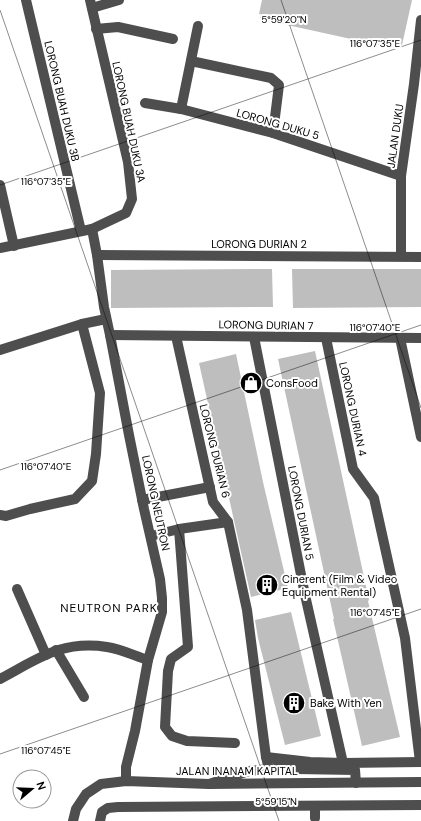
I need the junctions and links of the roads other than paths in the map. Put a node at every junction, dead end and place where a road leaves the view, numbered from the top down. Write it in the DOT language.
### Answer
graph roads {
  1 [pos="26,0"];
  2 [pos="118,0"];
  3 [pos="91,4"];
  4 [pos="421,20"];
  5 [pos="198,26"];
  6 [pos="96,29"];
  7 [pos="173,39"];
  8 [pos="191,62"];
  9 [pos="145,103"];
  10 [pos="181,109"];
  11 [pos="273,133"];
  12 [pos="401,176"];
  13 [pos="0,185"];
  14 [pos="92,229"];
  15 [pos="81,230"];
  16 [pos="14,246"];
  17 [pos="0,248"];
  18 [pos="97,255"];
  19 [pos="401,256"];
  20 [pos="421,257"];
  21 [pos="106,319"];
  22 [pos="82,324"];
  23 [pos="110,335"];
  24 [pos="176,336"];
  25 [pos="254,337"];
  26 [pos="326,338"];
  27 [pos="400,338"];
  28 [pos="421,338"];
  29 [pos="0,350"];
  30 [pos="421,437"];
  31 [pos="210,487"];
  32 [pos="142,500"];
  33 [pos="0,515"];
  34 [pos="228,522"];
  35 [pos="179,529"];
  36 [pos="151,536"];
  37 [pos="17,589"];
  38 [pos="56,650"];
  39 [pos="46,655"];
  40 [pos="148,660"];
  41 [pos="0,679"];
  42 [pos="84,697"];
  43 [pos="235,743"];
  44 [pos="266,757"];
  45 [pos="421,762"];
  46 [pos="343,763"];
  47 [pos="126,781"];
  48 [pos="421,782"];
  49 [pos="356,783"];
  50 [pos="209,784"];
  51 [pos="421,805"];
  52 [pos="315,806"];
  53 [pos="315,818"];
  54 [pos="73,821"];
  55 [pos="100,821"];
  1 -- 15 [label="street, LORONG BUAH DUKU 3B"];
  2 -- 3 [label="street"];
  3 -- 6 [label="street, LORONG BUAH DUKU 3A"];
  4 -- 12 [label="street, JALAN DUKU"];
  5 -- 8 [label="street"];
  6 -- 7 [label="street"];
  6 -- 14 [label="street, LORONG BUAH DUKU 3A"];
  8 -- 10 [label="street"];
  8 -- 11 [label="street"];
  9 -- 10 [label="street, LORONG DUKU 5"];
  10 -- 11 [label="street, LORONG DUKU 5"];
  11 -- 12 [label="street, LORONG DUKU 5"];
  12 -- 19 [label="street, JALAN DUKU"];
  13 -- 16 [label="street"];
  14 -- 15 [label="street, LORONG BUAH DUKU 3A"];
  14 -- 18 [label="street, LORONG NEUTRON"];
  15 -- 16 [label="street, LORONG BUAH DUKU 3A"];
  16 -- 17 [label="street, LORONG BUAH DUKU 3A"];
  18 -- 19 [label="street, LORONG DURIAN 2"];
  18 -- 21 [label="street, LORONG NEUTRON"];
  19 -- 20 [label="street, LORONG DURIAN 2"];
  21 -- 22 [label="street"];
  21 -- 23 [label="street, LORONG NEUTRON"];
  22 -- 29 [label="street"];
  22 -- 33 [label="street"];
  23 -- 24 [label="street, LORONG DURIAN 7"];
  23 -- 32 [label="street, LORONG NEUTRON"];
  24 -- 25 [label="street, LORONG DURIAN 7"];
  24 -- 31 [label="street, LORONG DURIAN 6"];
  25 -- 26 [label="street, LORONG DURIAN 7"];
  25 -- 46 [label="street, LORONG DURIAN 5"];
  26 -- 27 [label="street, LORONG DURIAN 7"];
  26 -- 45 [label="street, LORONG DURIAN 4"];
  27 -- 28 [label="street, LORONG DURIAN 7"];
  27 -- 30 [label="street"];
  31 -- 32 [label="street"];
  31 -- 34 [label="street, LORONG DURIAN 6"];
  32 -- 36 [label="street, LORONG NEUTRON"];
  34 -- 35 [label="street"];
  34 -- 44 [label="street, LORONG DURIAN 6"];
  35 -- 36 [label="street"];
  35 -- 43 [label="street"];
  36 -- 40 [label="street, LORONG NEUTRON"];
  37 -- 39 [label="street"];
  38 -- 39 [label="street"];
  38 -- 40 [label="street"];
  38 -- 42 [label="street"];
  39 -- 41 [label="street"];
  40 -- 47 [label="street, LORONG NEUTRON"];
  44 -- 46 [label="street"];
  44 -- 49 [label="street"];
  44 -- 50 [label="street, LORONG DURIAN 6"];
  45 -- 46 [label="street"];
  47 -- 50 [label="street, JALAN INANAM KAPITAL"];
  47 -- 54 [label="street, JALAN INANAM KAPITAL"];
  48 -- 49 [label="street, JALAN INANAM KAPITAL"];
  49 -- 50 [label="street, JALAN INANAM KAPITAL"];
  51 -- 52 [label="street"];
  52 -- 53 [label="street"];
  52 -- 55 [label="street"];
}
